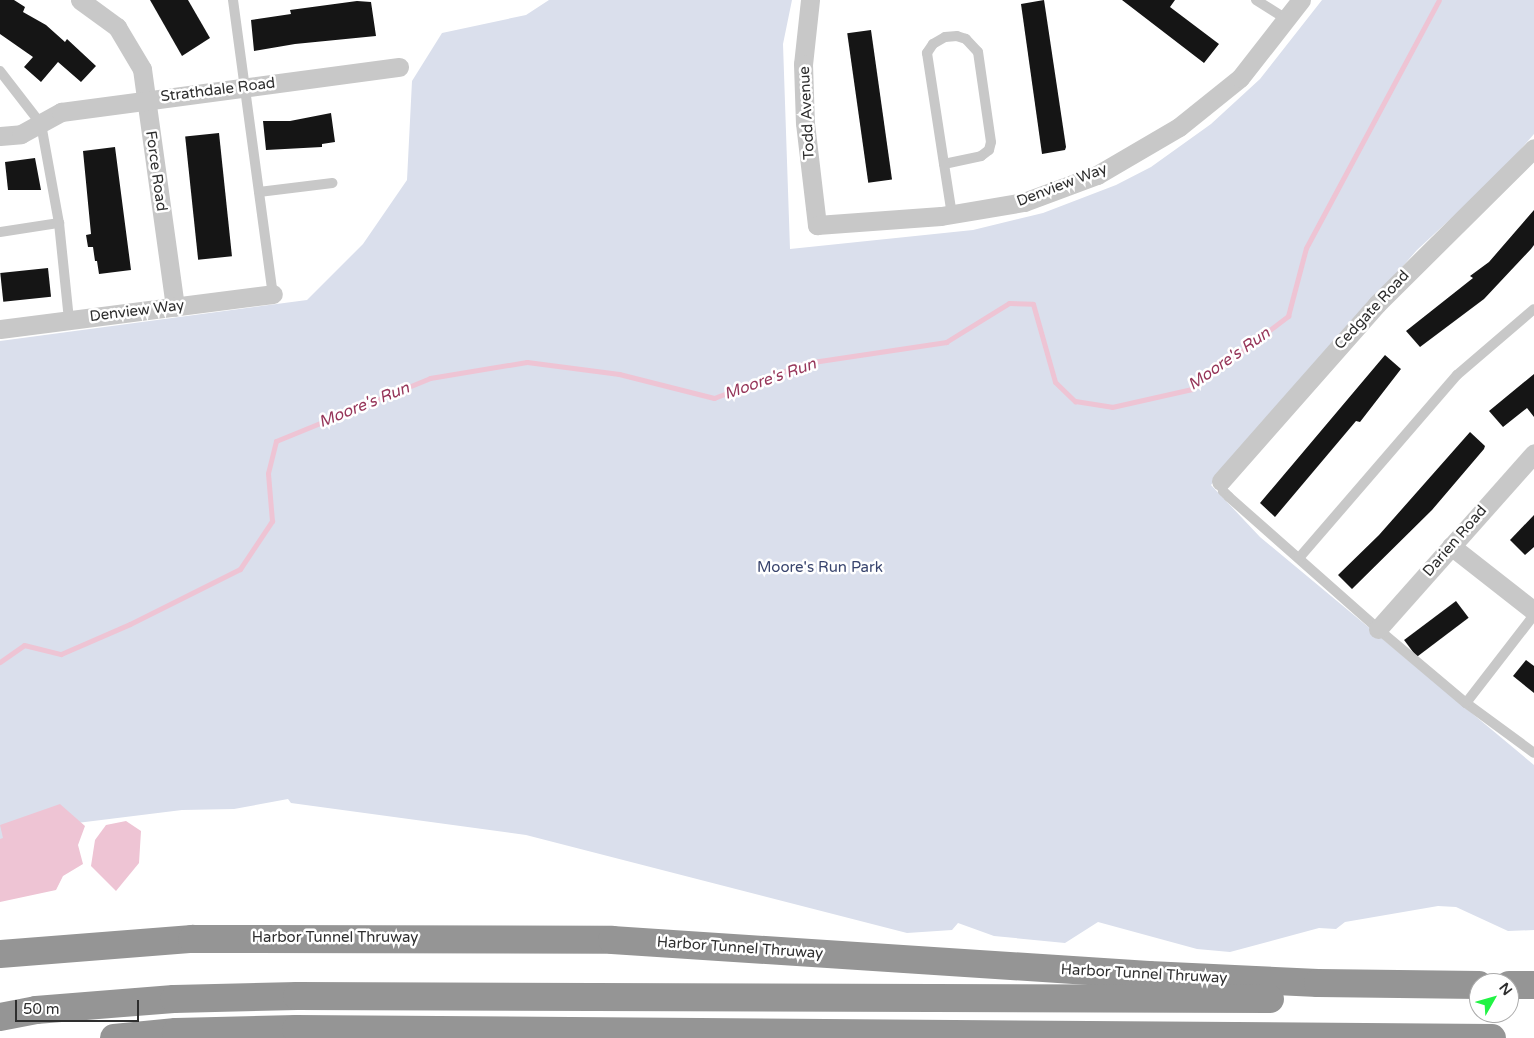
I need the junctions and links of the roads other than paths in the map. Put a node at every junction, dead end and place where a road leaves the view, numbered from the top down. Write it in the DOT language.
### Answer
graph roads {
  1 [pos="80,0"];
  2 [pos="233,0"];
  3 [pos="810,0"];
  4 [pos="1256,0"];
  5 [pos="1302,0"];
  6 [pos="1288,20"];
  7 [pos="399,67"];
  8 [pos="0,71"];
  9 [pos="245,87"];
  10 [pos="146,100"];
  11 [pos="41,124"];
  12 [pos="0,136"];
  13 [pos="1533,152"];
  14 [pos="944,164"];
  15 [pos="332,184"];
  16 [pos="259,192"];
  17 [pos="952,214"];
  18 [pos="59,223"];
  19 [pos="817,225"];
  20 [pos="0,232"];
  21 [pos="273,294"];
  22 [pos="175,306"];
  23 [pos="1534,309"];
  24 [pos="69,320"];
  25 [pos="0,329"];
  26 [pos="1534,454"];
  27 [pos="1221,481"];
  28 [pos="1451,546"];
  29 [pos="1299,558"];
  30 [pos="1534,611"];
  31 [pos="1534,615"];
  32 [pos="1378,629"];
  33 [pos="1466,703"];
  34 [pos="1534,753"];
  35 [pos="0,954"];
  36 [pos="1469,985"];
  37 [pos="1519,985"];
  38 [pos="1534,985"];
  39 [pos="1469,1001"];
  40 [pos="1519,1001"];
  41 [pos="1534,1002"];
  42 [pos="0,1017"];
  43 [pos="114,1038"];
  44 [pos="1492,1038"];
  1 -- 10 [label="street, Force Road"];
  2 -- 9 [label="lane"];
  3 -- 19 [label="street, Todd Avenue"];
  4 -- 6 [label="lane"];
  5 -- 6 [label="street, Denview Way"];
  6 -- 17 [label="street, Denview Way"];
  7 -- 9 [label="street, Strathdale Road"];
  8 -- 11 [label="lane"];
  9 -- 10 [label="street, Strathdale Road"];
  9 -- 16 [label="lane"];
  10 -- 11 [label="street, Strathdale Road"];
  10 -- 22 [label="street, Force Road"];
  11 -- 12 [label="street, Strathdale Road"];
  11 -- 18 [label="lane"];
  13 -- 27 [label="street, Cedgate Road"];
  14 -- 14 [label="lane"];
  14 -- 17 [label="lane"];
  15 -- 16 [label="lane"];
  16 -- 21 [label="lane"];
  17 -- 19 [label="street, Denview Way"];
  18 -- 20 [label="lane"];
  18 -- 24 [label="lane"];
  21 -- 22 [label="street, Denview Way"];
  22 -- 24 [label="street, Denview Way"];
  23 -- 29 [label="lane"];
  24 -- 25 [label="street, Denview Way"];
  26 -- 28 [label="street, Darien Road"];
  27 -- 29 [label="lane"];
  28 -- 30 [label="street"];
  28 -- 32 [label="street, Darien Road"];
  29 -- 32 [label="lane"];
  31 -- 33 [label="lane"];
  32 -- 33 [label="lane"];
  33 -- 34 [label="lane"];
  35 -- 36 [label="highway, Harbor Tunnel Thruway"];
  37 -- 38 [label="highway"];
  39 -- 42 [label="highway"];
  40 -- 41 [label="highway"];
  43 -- 44 [label="highway"];
}
